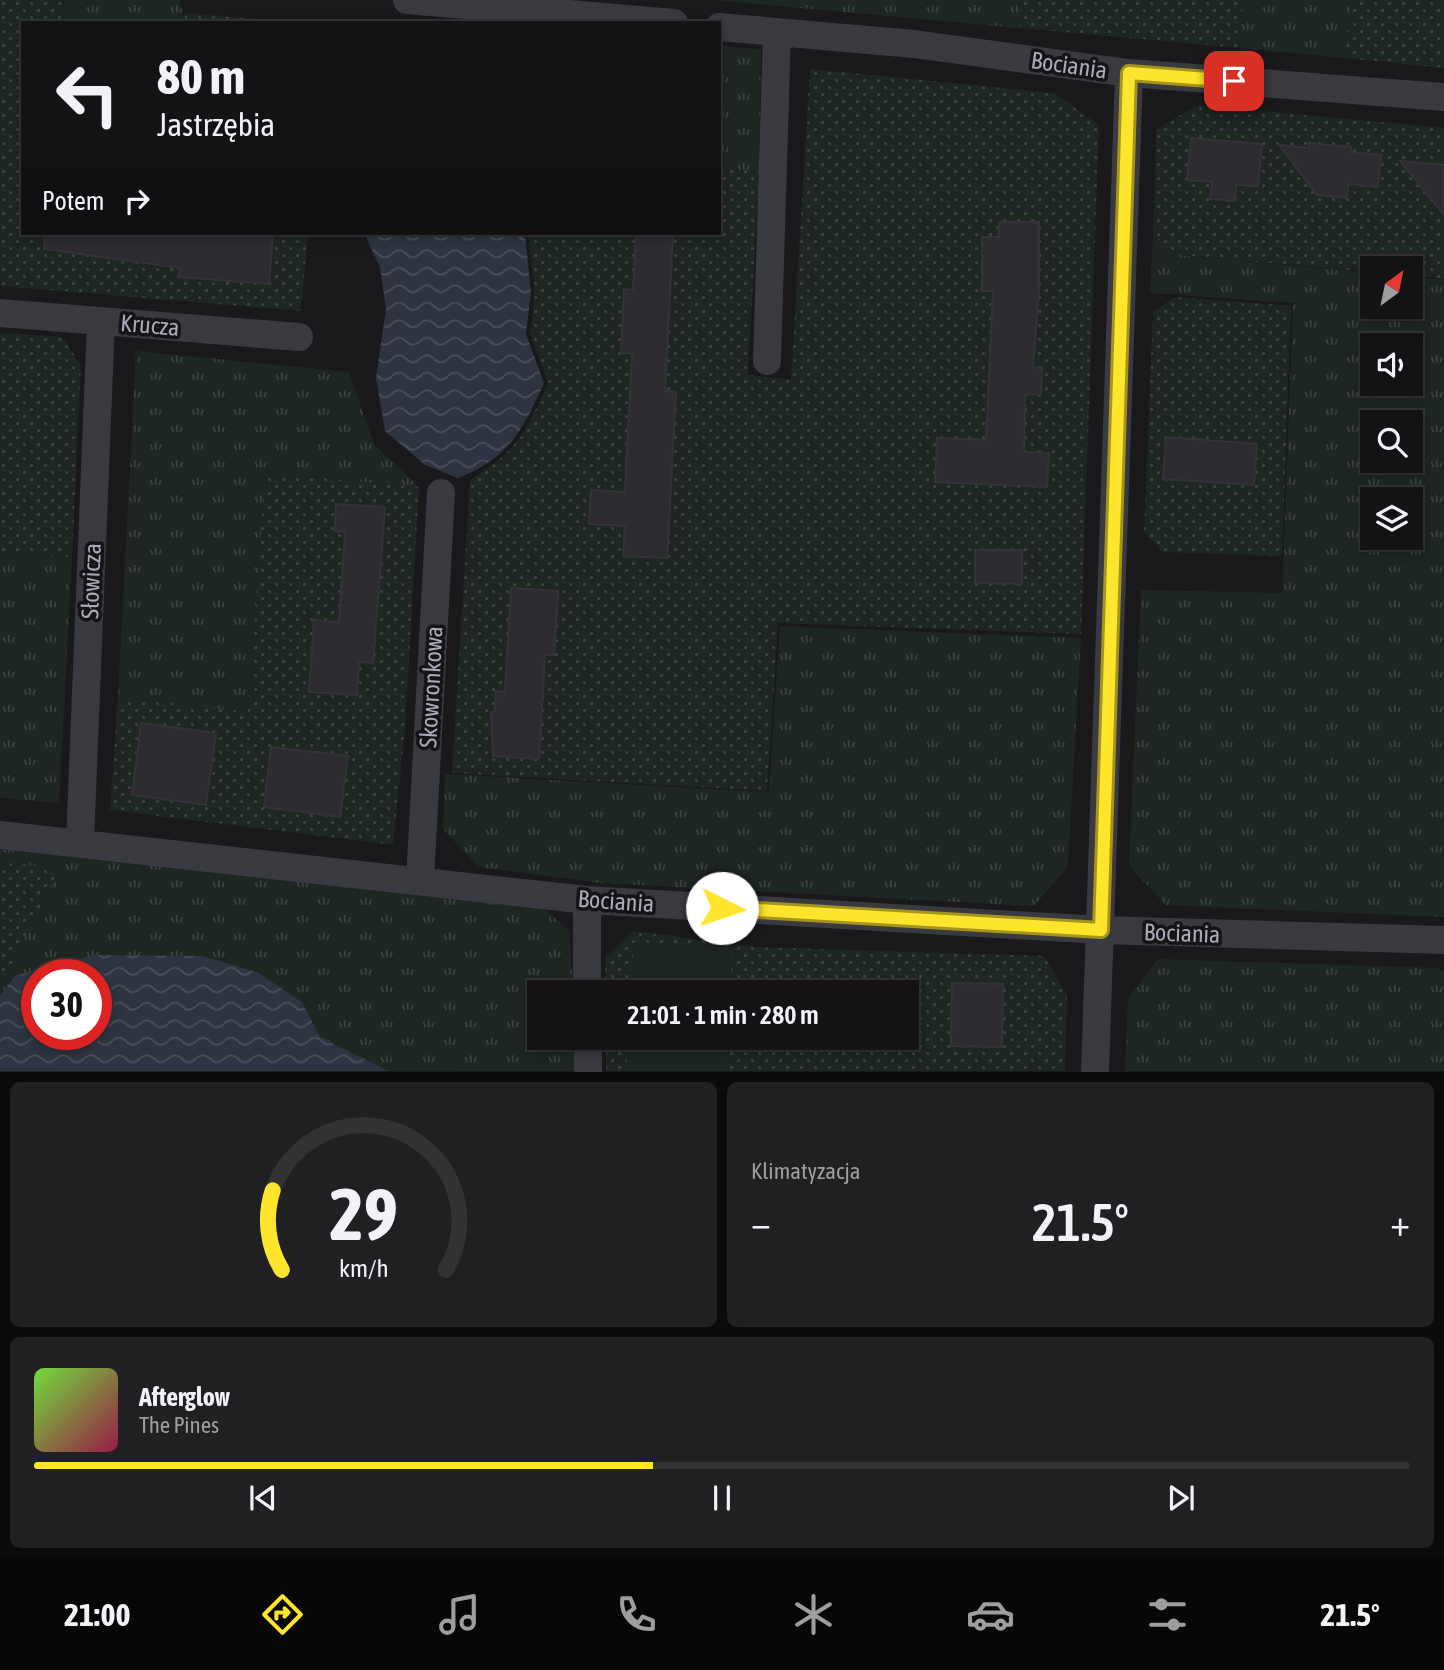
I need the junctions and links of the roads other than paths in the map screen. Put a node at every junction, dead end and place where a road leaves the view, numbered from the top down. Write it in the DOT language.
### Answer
graph roads {
  1 [pos="407,0"];
  2 [pos="651,21"];
  3 [pos="721,27"];
  4 [pos="778,32"];
  5 [pos="1129,73"];
  6 [pos="1444,97"];
  7 [pos="0,313"];
  8 [pos="101,321"];
  9 [pos="299,337"];
  10 [pos="767,361"];
  11 [pos="441,493"];
  12 [pos="0,835"];
  13 [pos="80,842"];
  14 [pos="420,880"];
  15 [pos="587,900"];
  16 [pos="1101,930"];
  17 [pos="1444,940"];
  18 [pos="587,980"];
  19 [pos="587,1050"];
  20 [pos="588,1072"];
  21 [pos="1095,1072"];
  1 -- 2 [label="street"];
  3 -- 4 [label="street, Bociania"];
  4 -- 5 [label="street, Bociania"];
  4 -- 10 [label="street"];
  5 -- 6 [label="street, Bociania"];
  5 -- 16 [label="street"];
  7 -- 8 [label="street, Krucza"];
  8 -- 9 [label="street, Krucza"];
  8 -- 13 [label="street, Słowicza"];
  11 -- 14 [label="street, Skowronkowa"];
  12 -- 13 [label="street, Bociania"];
  13 -- 14 [label="street, Bociania"];
  14 -- 15 [label="street, Bociania"];
  15 -- 16 [label="street, Bociania"];
  15 -- 18 [label="street"];
  16 -- 17 [label="street, Bociania"];
  16 -- 21 [label="street"];
  19 -- 20 [label="street"];
}
